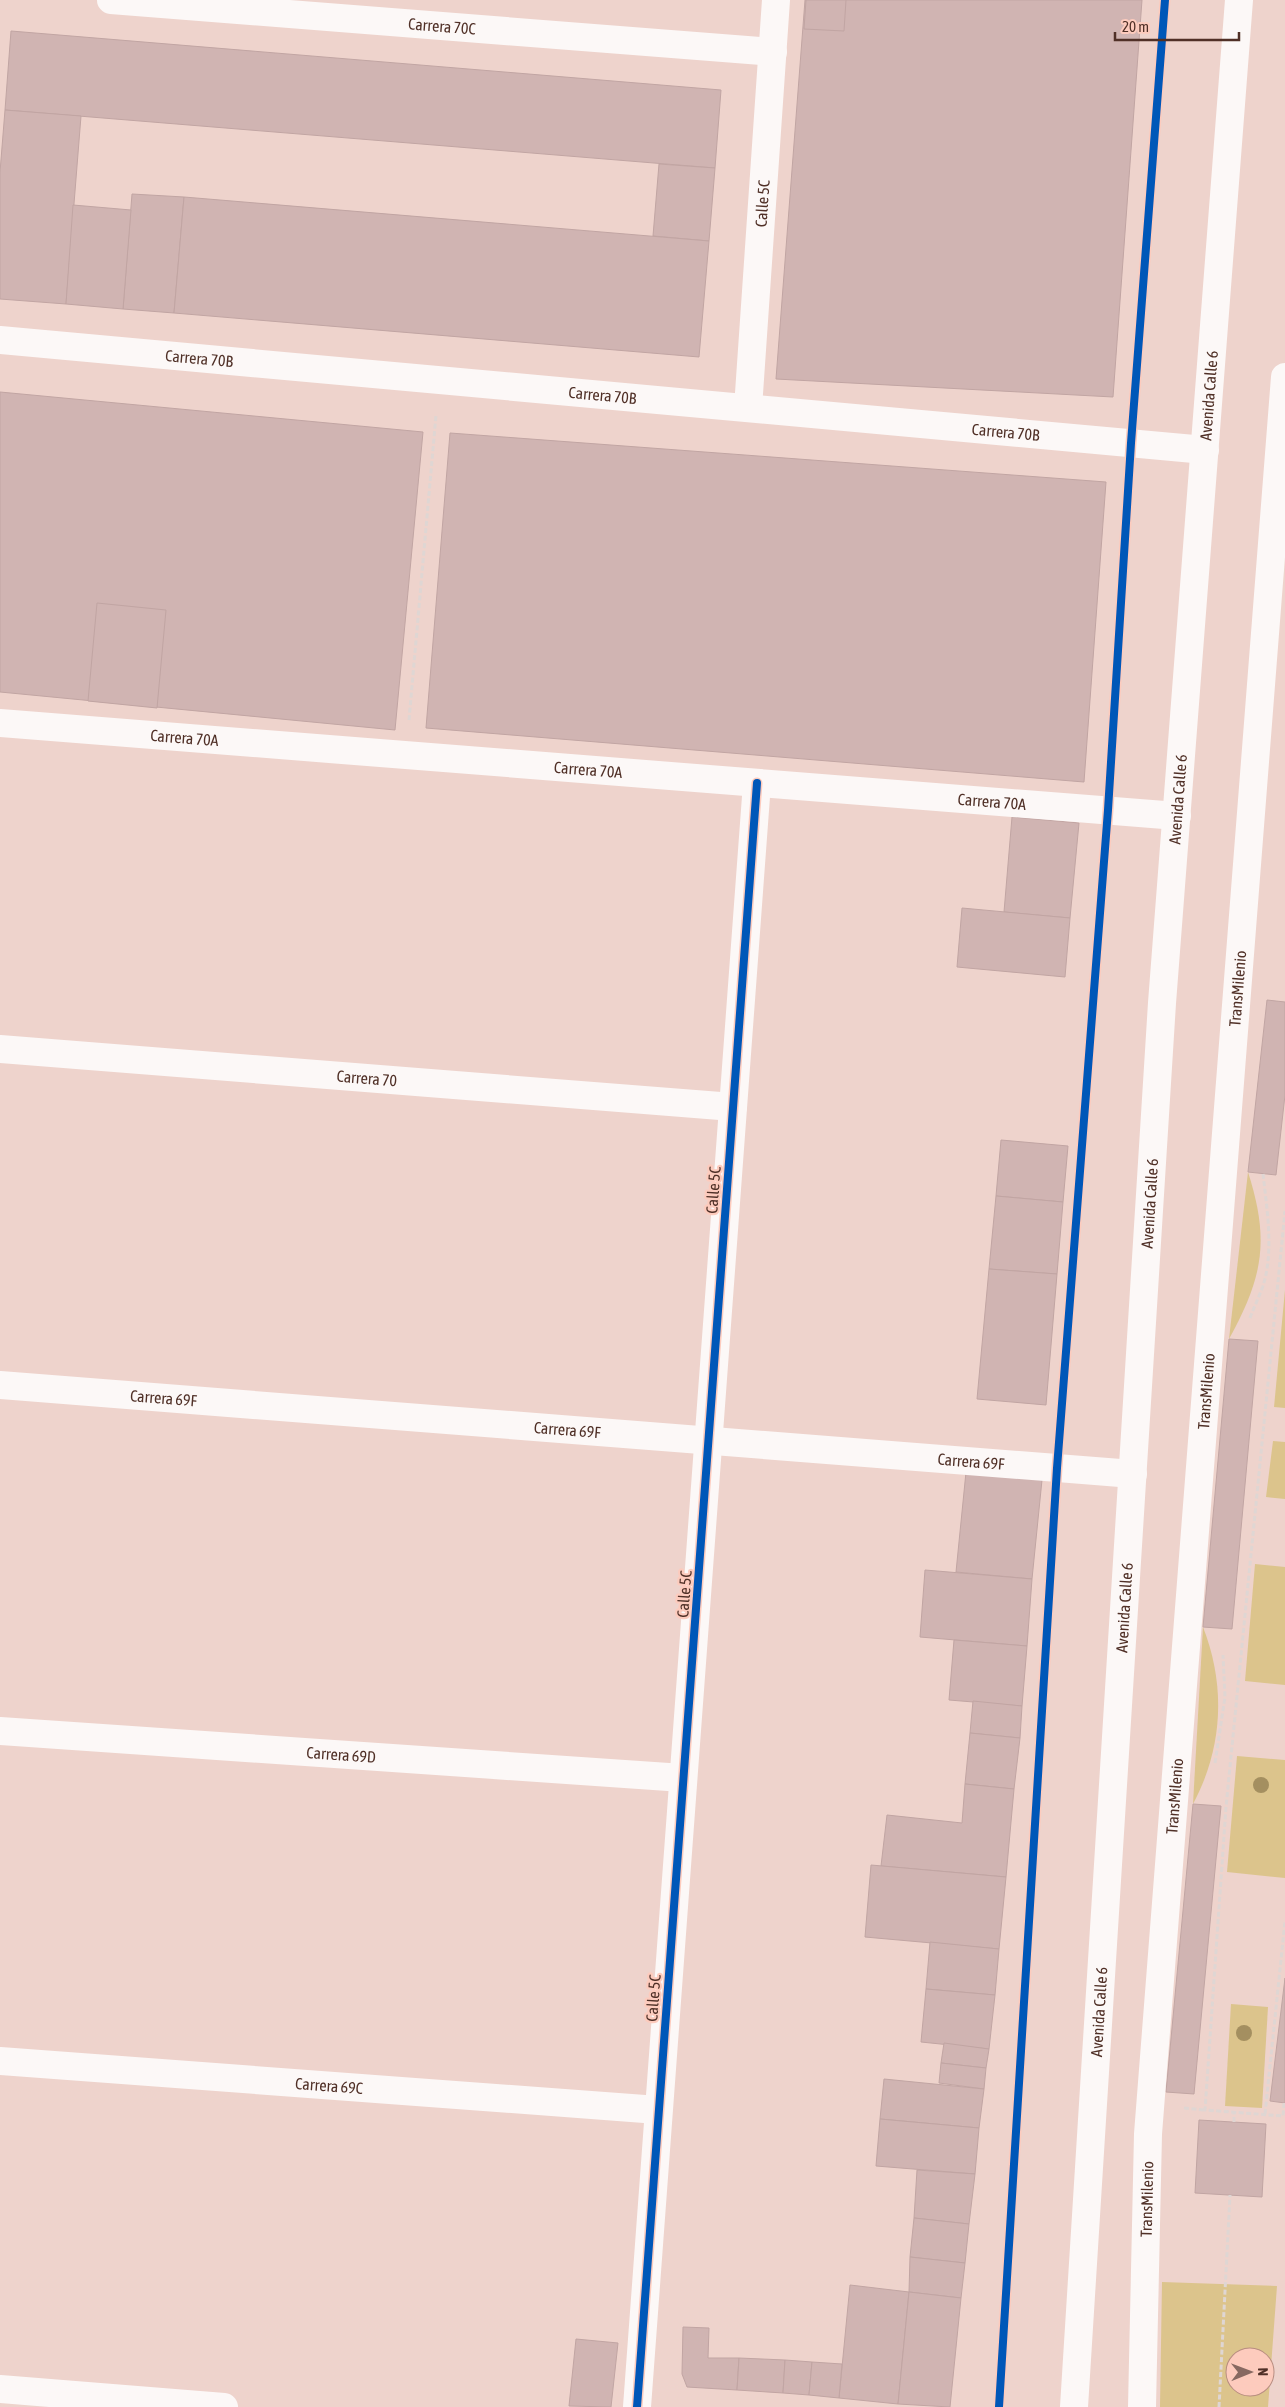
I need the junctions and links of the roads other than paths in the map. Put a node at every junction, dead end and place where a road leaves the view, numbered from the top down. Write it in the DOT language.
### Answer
graph roads {
  1 [pos="111,0"];
  2 [pos="776,0"];
  3 [pos="1239,0"];
  4 [pos="773,52"];
  5 [pos="0,340"];
  6 [pos="1285,377"];
  7 [pos="748,408"];
  8 [pos="1205,450"];
  9 [pos="0,723"];
  10 [pos="757,783"];
  11 [pos="1177,816"];
  12 [pos="0,1049"];
  13 [pos="733,1107"];
  14 [pos="0,1385"];
  15 [pos="709,1441"];
  16 [pos="1133,1474"];
  17 [pos="0,1731"];
  18 [pos="683,1778"];
  19 [pos="0,2061"];
  20 [pos="658,2110"];
  21 [pos="0,2389"];
  22 [pos="224,2407"];
  23 [pos="637,2407"];
  24 [pos="1074,2407"];
  25 [pos="1142,2407"];
  1 -- 4 [label="main road, Carrera 70C"];
  2 -- 4 [label="main road, Calle 5C"];
  3 -- 8 [label="main road, Avenida Calle 6"];
  4 -- 7 [label="main road, Calle 5C"];
  5 -- 7 [label="main road, Carrera 70B"];
  6 -- 25 [label="main road, TransMilenio"];
  7 -- 8 [label="main road, Carrera 70B"];
  8 -- 11 [label="main road, Avenida Calle 6"];
  9 -- 10 [label="main road, Carrera 70A"];
  10 -- 11 [label="main road, Carrera 70A"];
  10 -- 13 [label="main road, Calle 5C"];
  11 -- 16 [label="main road, Avenida Calle 6"];
  12 -- 13 [label="main road, Carrera 70"];
  13 -- 15 [label="main road, Calle 5C"];
  14 -- 15 [label="main road, Carrera 69F"];
  15 -- 16 [label="main road, Carrera 69F"];
  15 -- 18 [label="main road, Calle 5C"];
  16 -- 24 [label="main road, Avenida Calle 6"];
  17 -- 18 [label="main road, Carrera 69D"];
  18 -- 20 [label="main road, Calle 5C"];
  19 -- 20 [label="main road, Carrera 69C"];
  20 -- 23 [label="main road, Calle 5C"];
  21 -- 22 [label="main road"];
}
